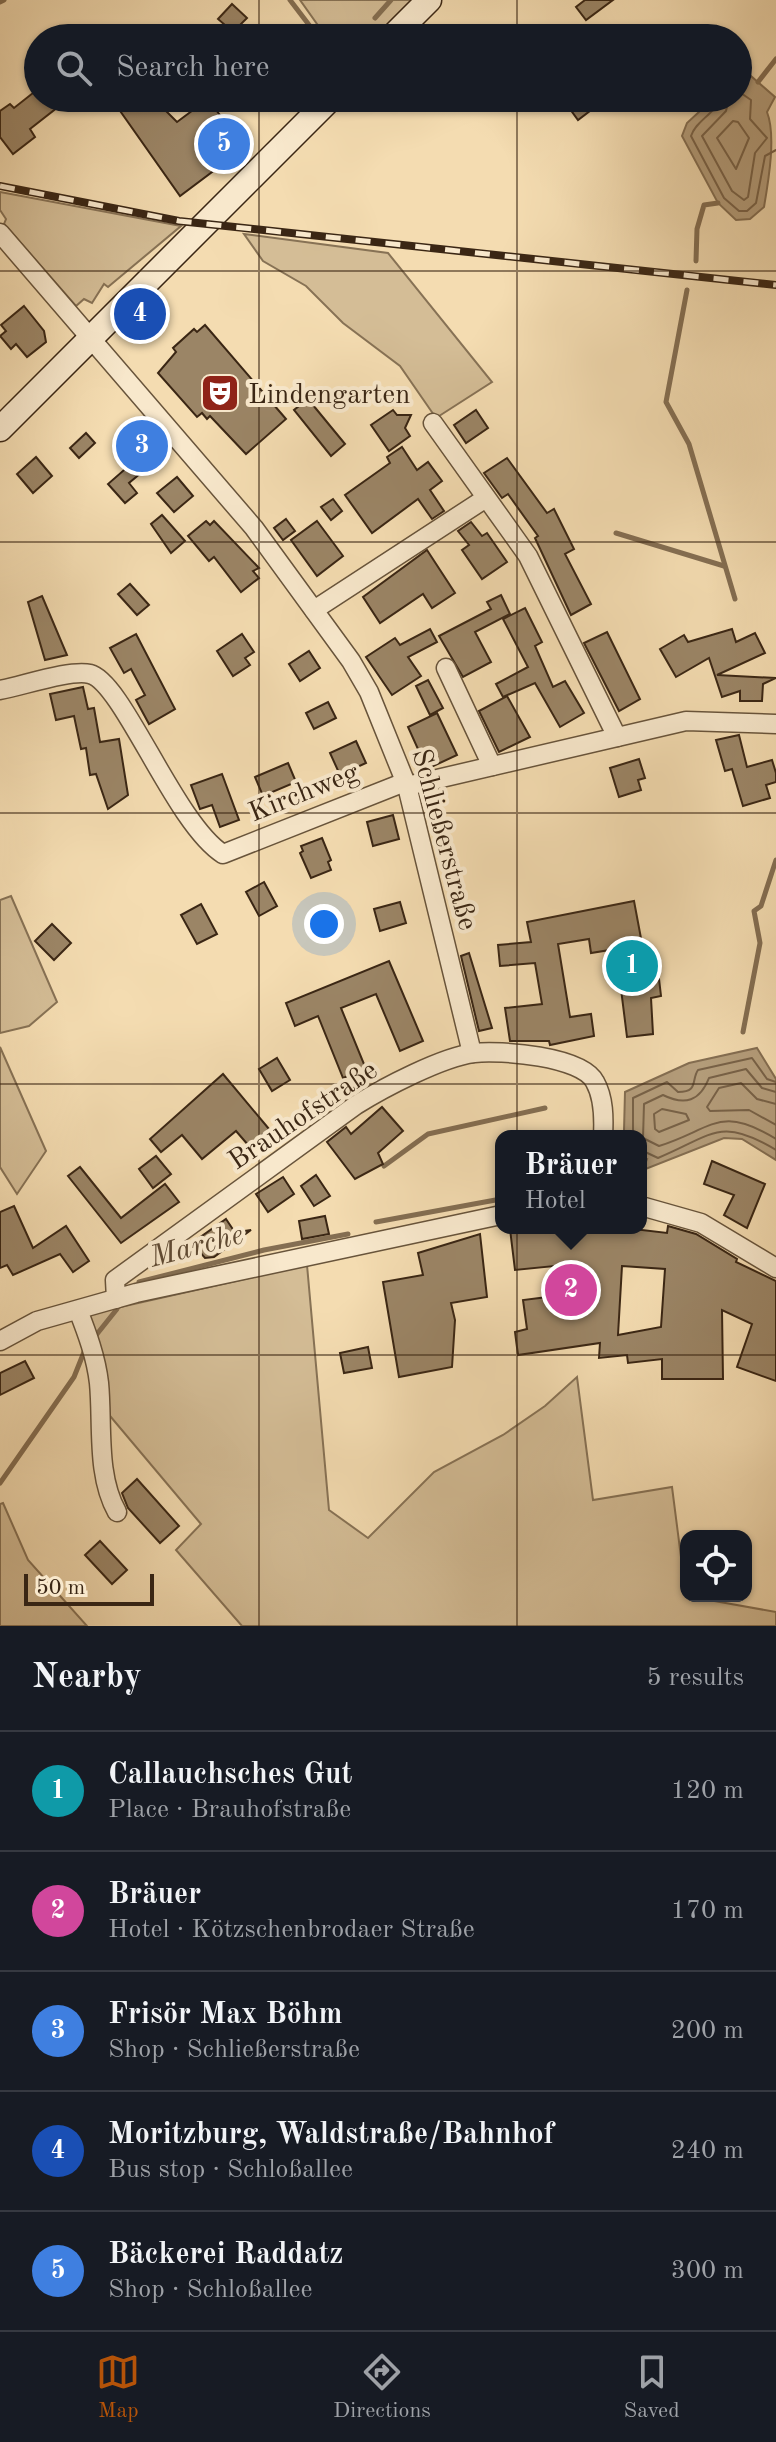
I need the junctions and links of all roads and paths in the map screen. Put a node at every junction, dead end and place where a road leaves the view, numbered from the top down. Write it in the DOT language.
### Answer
graph roads {
  1 [pos="429,0"];
  2 [pos="405,24"];
  3 [pos="317,112"];
  4 [pos="0,233"];
  5 [pos="89,340"];
  6 [pos="433,423"];
  7 [pos="0,429"];
  8 [pos="486,498"];
  9 [pos="314,610"];
  10 [pos="446,668"];
  11 [pos="0,690"];
  12 [pos="776,724"];
  13 [pos="617,737"];
  14 [pos="492,766"];
  15 [pos="406,784"];
  16 [pos="472,1053"];
  17 [pos="603,1130"];
  18 [pos="647,1208"];
  19 [pos="495,1216"];
  20 [pos="776,1268"];
  21 [pos="116,1299"];
  22 [pos="78,1310"];
  23 [pos="0,1341"];
  24 [pos="117,1512"];
  1 -- 2 [label="main road"];
  3 -- 5 [label="main road"];
  4 -- 5 [label="street, Schließerstraße"];
  5 -- 7 [label="main road"];
  5 -- 9 [label="street, Schließerstraße"];
  6 -- 8 [label="street"];
  8 -- 9 [label="street"];
  8 -- 13 [label="street"];
  9 -- 15 [label="street, Schließerstraße"];
  10 -- 14 [label="street"];
  11 -- 15 [label="street, Kirchweg"];
  12 -- 13 [label="street, Kirchweg"];
  13 -- 14 [label="street, Kirchweg"];
  14 -- 15 [label="street, Kirchweg"];
  15 -- 16 [label="street, Schließerstraße"];
  16 -- 17 [label="street, Brauhofstraße"];
  16 -- 21 [label="street, Brauhofstraße"];
  18 -- 20 [label="street"];
  19 -- 21 [label="street"];
  21 -- 22 [label="street"];
  22 -- 23 [label="street"];
  22 -- 24 [label="street"];
}
